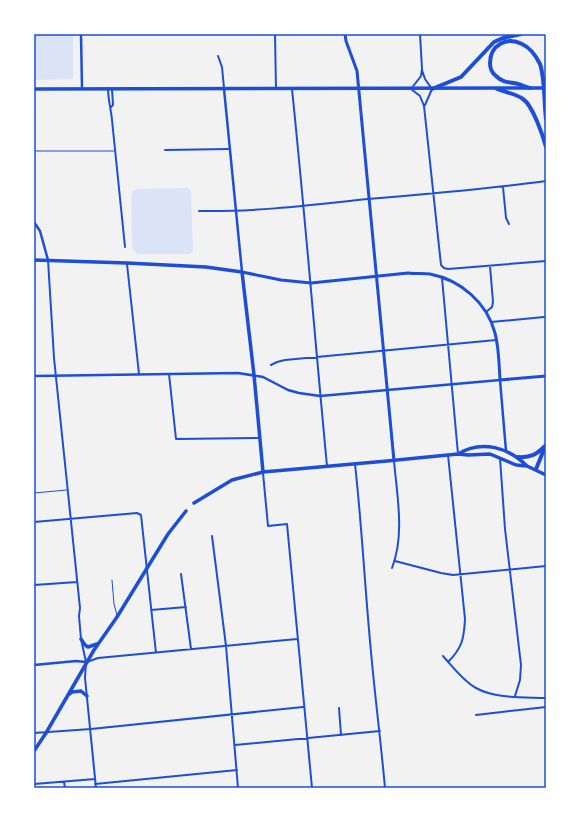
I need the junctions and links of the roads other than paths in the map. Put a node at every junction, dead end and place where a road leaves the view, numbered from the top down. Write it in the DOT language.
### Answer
graph roads {
  1 [pos="81,34"];
  2 [pos="275,34"];
  3 [pos="345,34"];
  4 [pos="420,34"];
  5 [pos="521,34"];
  6 [pos="218,56"];
  7 [pos="422,69"];
  8 [pos="34,88"];
  9 [pos="82,88"];
  10 [pos="110,88"];
  11 [pos="530,88"];
  12 [pos="546,88"];
  13 [pos="224,89"];
  14 [pos="276,89"];
  15 [pos="292,89"];
  16 [pos="359,89"];
  17 [pos="411,89"];
  18 [pos="432,89"];
  19 [pos="497,89"];
  20 [pos="424,106"];
  21 [pos="546,119"];
  22 [pos="34,144"];
  23 [pos="546,147"];
  24 [pos="229,149"];
  25 [pos="164,150"];
  26 [pos="115,151"];
  27 [pos="34,152"];
  28 [pos="546,181"];
  29 [pos="503,187"];
  30 [pos="433,194"];
  31 [pos="369,199"];
  32 [pos="304,206"];
  33 [pos="199,211"];
  34 [pos="235,212"];
  35 [pos="34,222"];
  36 [pos="509,224"];
  37 [pos="125,247"];
  38 [pos="34,260"];
  39 [pos="48,260"];
  40 [pos="546,261"];
  41 [pos="126,263"];
  42 [pos="490,266"];
  43 [pos="242,272"];
  44 [pos="377,277"];
  45 [pos="442,278"];
  46 [pos="311,283"];
  47 [pos="486,312"];
  48 [pos="544,317"];
  49 [pos="491,322"];
  50 [pos="496,340"];
  51 [pos="448,345"];
  52 [pos="384,352"];
  53 [pos="317,358"];
  54 [pos="271,365"];
  55 [pos="139,374"];
  56 [pos="169,374"];
  57 [pos="56,375"];
  58 [pos="254,375"];
  59 [pos="34,376"];
  60 [pos="546,376"];
  61 [pos="500,380"];
  62 [pos="452,384"];
  63 [pos="388,390"];
  64 [pos="320,396"];
  65 [pos="260,438"];
  66 [pos="546,445"];
  67 [pos="506,451"];
  68 [pos="458,454"];
  69 [pos="448,455"];
  70 [pos="500,457"];
  71 [pos="518,457"];
  72 [pos="394,461"];
  73 [pos="355,464"];
  74 [pos="327,466"];
  75 [pos="527,466"];
  76 [pos="536,469"];
  77 [pos="263,472"];
  78 [pos="546,475"];
  79 [pos="69,490"];
  80 [pos="34,493"];
  81 [pos="194,503"];
  82 [pos="186,511"];
  83 [pos="71,518"];
  84 [pos="34,522"];
  85 [pos="212,536"];
  86 [pos="395,560"];
  87 [pos="546,566"];
  88 [pos="148,567"];
  89 [pos="392,568"];
  90 [pos="510,570"];
  91 [pos="181,574"];
  92 [pos="461,575"];
  93 [pos="112,580"];
  94 [pos="77,582"];
  95 [pos="34,586"];
  96 [pos="186,607"];
  97 [pos="151,610"];
  98 [pos="117,617"];
  99 [pos="81,639"];
  100 [pos="297,640"];
  101 [pos="98,643"];
  102 [pos="226,646"];
  103 [pos="191,649"];
  104 [pos="156,654"];
  105 [pos="443,656"];
  106 [pos="86,662"];
  107 [pos="448,662"];
  108 [pos="34,665"];
  109 [pos="67,695"];
  110 [pos="87,696"];
  111 [pos="515,696"];
  112 [pos="546,698"];
  113 [pos="303,707"];
  114 [pos="546,707"];
  115 [pos="339,708"];
  116 [pos="232,715"];
  117 [pos="476,715"];
  118 [pos="90,729"];
  119 [pos="380,731"];
  120 [pos="34,733"];
  121 [pos="46,733"];
  122 [pos="341,735"];
  123 [pos="307,739"];
  124 [pos="235,745"];
  125 [pos="34,751"];
  126 [pos="237,770"];
  127 [pos="95,779"];
  128 [pos="64,782"];
  129 [pos="34,784"];
  130 [pos="96,784"];
  131 [pos="65,788"];
  132 [pos="96,788"];
  133 [pos="238,788"];
  134 [pos="312,788"];
  135 [pos="385,788"];
  1 -- 9 [label="street"];
  2 -- 14 [label="street"];
  3 -- 16 [label="main road"];
  4 -- 7 [label="street"];
  5 -- 18 [label="highway"];
  6 -- 13 [label="street"];
  7 -- 17 [label="street"];
  7 -- 18 [label="street"];
  8 -- 9 [label="main road"];
  9 -- 10 [label="main road"];
  10 -- 13 [label="main road"];
  10 -- 26 [label="street"];
  11 -- 12 [label="main road"];
  11 -- 19 [label="main road"];
  11 -- 21 [label="highway"];
  13 -- 14 [label="main road"];
  13 -- 24 [label="street"];
  14 -- 15 [label="main road"];
  15 -- 16 [label="main road"];
  15 -- 32 [label="street"];
  16 -- 17 [label="main road"];
  16 -- 31 [label="main road"];
  17 -- 18 [label="main road"];
  17 -- 20 [label="street"];
  18 -- 19 [label="main road"];
  18 -- 20 [label="street"];
  19 -- 23 [label="highway"];
  20 -- 30 [label="street"];
  22 -- 27 [label="street"];
  24 -- 25 [label="street"];
  24 -- 34 [label="street"];
  26 -- 27 [label="lane"];
  26 -- 37 [label="street"];
  28 -- 29 [label="street"];
  29 -- 30 [label="street"];
  29 -- 36 [label="street"];
  30 -- 31 [label="street"];
  30 -- 42 [label="street"];
  31 -- 32 [label="street"];
  31 -- 44 [label="main road"];
  32 -- 34 [label="street"];
  32 -- 46 [label="street"];
  33 -- 34 [label="street"];
  34 -- 43 [label="street"];
  35 -- 39 [label="street"];
  38 -- 39 [label="main road"];
  39 -- 41 [label="main road"];
  39 -- 57 [label="street"];
  40 -- 42 [label="street"];
  41 -- 43 [label="main road"];
  41 -- 55 [label="street"];
  42 -- 47 [label="street"];
  43 -- 46 [label="main road"];
  43 -- 58 [label="main road"];
  44 -- 45 [label="main road"];
  44 -- 46 [label="main road"];
  44 -- 52 [label="main road"];
  45 -- 47 [label="main road"];
  45 -- 51 [label="street"];
  46 -- 53 [label="street"];
  47 -- 49 [label="main road"];
  48 -- 49 [label="street"];
  49 -- 50 [label="main road"];
  50 -- 51 [label="street"];
  50 -- 61 [label="main road"];
  51 -- 52 [label="street"];
  51 -- 62 [label="street"];
  52 -- 53 [label="street"];
  52 -- 63 [label="main road"];
  53 -- 54 [label="street"];
  53 -- 64 [label="street"];
  55 -- 56 [label="street"];
  55 -- 57 [label="street"];
  56 -- 58 [label="street"];
  56 -- 65 [label="street"];
  57 -- 59 [label="street"];
  57 -- 79 [label="street"];
  58 -- 64 [label="street"];
  58 -- 65 [label="main road"];
  60 -- 61 [label="main road"];
  61 -- 62 [label="street"];
  61 -- 67 [label="street"];
  62 -- 63 [label="street"];
  62 -- 68 [label="street"];
  63 -- 64 [label="street"];
  63 -- 72 [label="main road"];
  64 -- 74 [label="street"];
  65 -- 77 [label="main road"];
  66 -- 71 [label="highway"];
  66 -- 76 [label="highway"];
  67 -- 68 [label="main road"];
  67 -- 71 [label="main road"];
  68 -- 69 [label="main road"];
  68 -- 70 [label="main road"];
  69 -- 72 [label="main road"];
  69 -- 92 [label="street"];
  70 -- 75 [label="main road"];
  70 -- 90 [label="street"];
  71 -- 75 [label="main road"];
  72 -- 73 [label="main road"];
  72 -- 86 [label="street"];
  73 -- 74 [label="main road"];
  73 -- 119 [label="street"];
  74 -- 77 [label="main road"];
  75 -- 76 [label="main road"];
  76 -- 78 [label="main road"];
  77 -- 81 [label="main road"];
  77 -- 100 [label="street"];
  79 -- 80 [label="lane"];
  79 -- 83 [label="street"];
  82 -- 88 [label="main road"];
  83 -- 84 [label="street"];
  83 -- 88 [label="street"];
  83 -- 94 [label="street"];
  85 -- 102 [label="street"];
  86 -- 89 [label="street"];
  86 -- 92 [label="street"];
  87 -- 90 [label="street"];
  88 -- 97 [label="street"];
  88 -- 98 [label="main road"];
  90 -- 92 [label="street"];
  90 -- 111 [label="street"];
  91 -- 96 [label="street"];
  92 -- 107 [label="street"];
  93 -- 98 [label="lane"];
  94 -- 95 [label="street"];
  94 -- 99 [label="street"];
  96 -- 97 [label="street"];
  96 -- 103 [label="street"];
  97 -- 104 [label="street"];
  98 -- 101 [label="main road"];
  99 -- 101 [label="main road"];
  99 -- 106 [label="street"];
  100 -- 102 [label="street"];
  100 -- 113 [label="street"];
  101 -- 106 [label="main road"];
  102 -- 103 [label="street"];
  102 -- 116 [label="street"];
  103 -- 104 [label="street"];
  104 -- 106 [label="street"];
  105 -- 107 [label="street"];
  106 -- 108 [label="street"];
  106 -- 109 [label="main road"];
  106 -- 110 [label="street"];
  107 -- 111 [label="street"];
  109 -- 110 [label="main road"];
  109 -- 121 [label="main road"];
  110 -- 118 [label="street"];
  111 -- 112 [label="street"];
  113 -- 116 [label="street"];
  113 -- 123 [label="street"];
  114 -- 117 [label="street"];
  115 -- 122 [label="street"];
  116 -- 118 [label="street"];
  116 -- 124 [label="street"];
  118 -- 121 [label="street"];
  118 -- 127 [label="street"];
  119 -- 122 [label="street"];
  119 -- 135 [label="street"];
  120 -- 121 [label="street"];
  121 -- 125 [label="main road"];
  122 -- 123 [label="street"];
  123 -- 124 [label="street"];
  123 -- 134 [label="street"];
  124 -- 126 [label="street"];
  126 -- 130 [label="street"];
  126 -- 133 [label="street"];
  127 -- 128 [label="street"];
  127 -- 130 [label="street"];
  128 -- 129 [label="street"];
  128 -- 131 [label="street"];
  130 -- 132 [label="street"];
}
